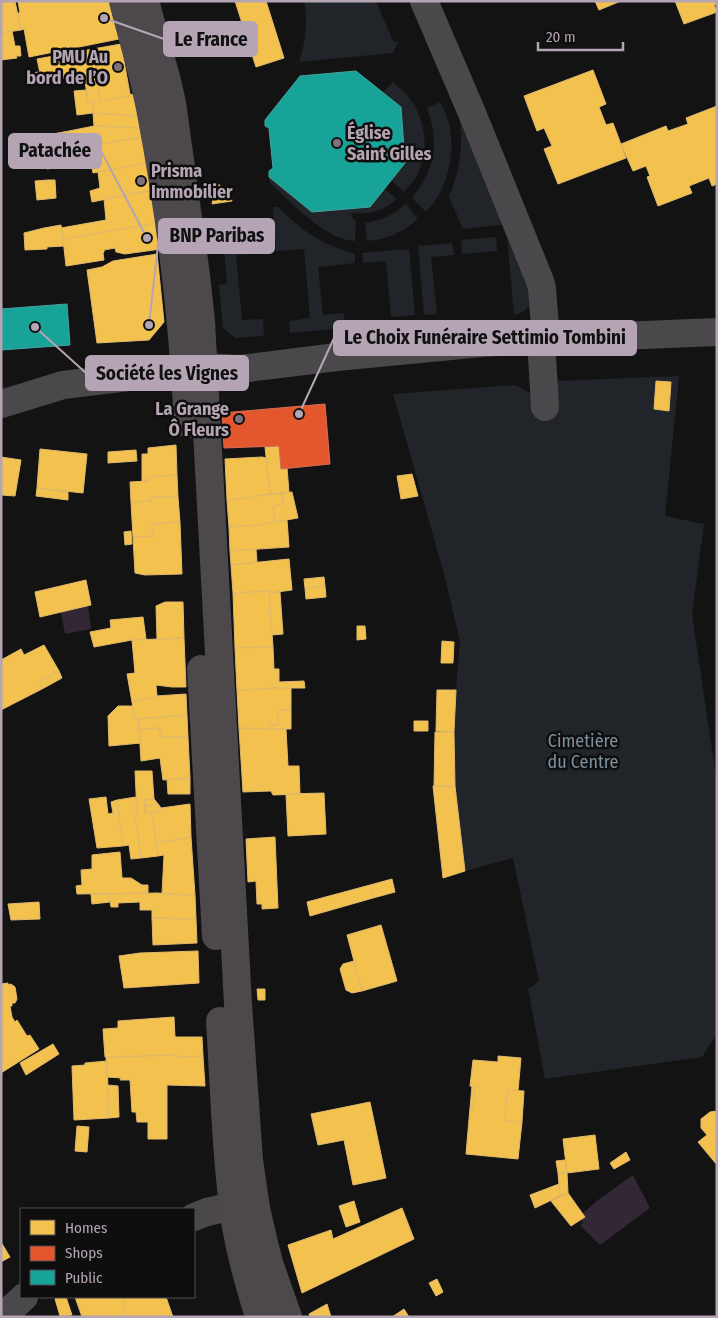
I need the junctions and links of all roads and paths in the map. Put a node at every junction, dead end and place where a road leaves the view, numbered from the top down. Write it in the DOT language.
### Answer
graph roads {
  1 [pos="123,1"];
  2 [pos="145,1"];
  3 [pos="424,1"];
  4 [pos="717,332"];
  5 [pos="544,339"];
  6 [pos="194,368"];
  7 [pos="1,404"];
  8 [pos="545,407"];
  9 [pos="233,1206"];
  10 [pos="195,1217"];
  11 [pos="23,1298"];
  12 [pos="2,1317"];
  13 [pos="259,1317"];
  14 [pos="288,1317"];
  1 -- 6 [label="main road"];
  2 -- 6 [label="main road"];
  3 -- 5 [label="street"];
  4 -- 5 [label="street"];
  5 -- 6 [label="street"];
  5 -- 8 [label="street"];
  6 -- 7 [label="street"];
  6 -- 9 [label="main road"];
  6 -- 14 [label="main road"];
  9 -- 10 [label="street"];
  9 -- 13 [label="main road"];
  11 -- 12 [label="street"];
}
